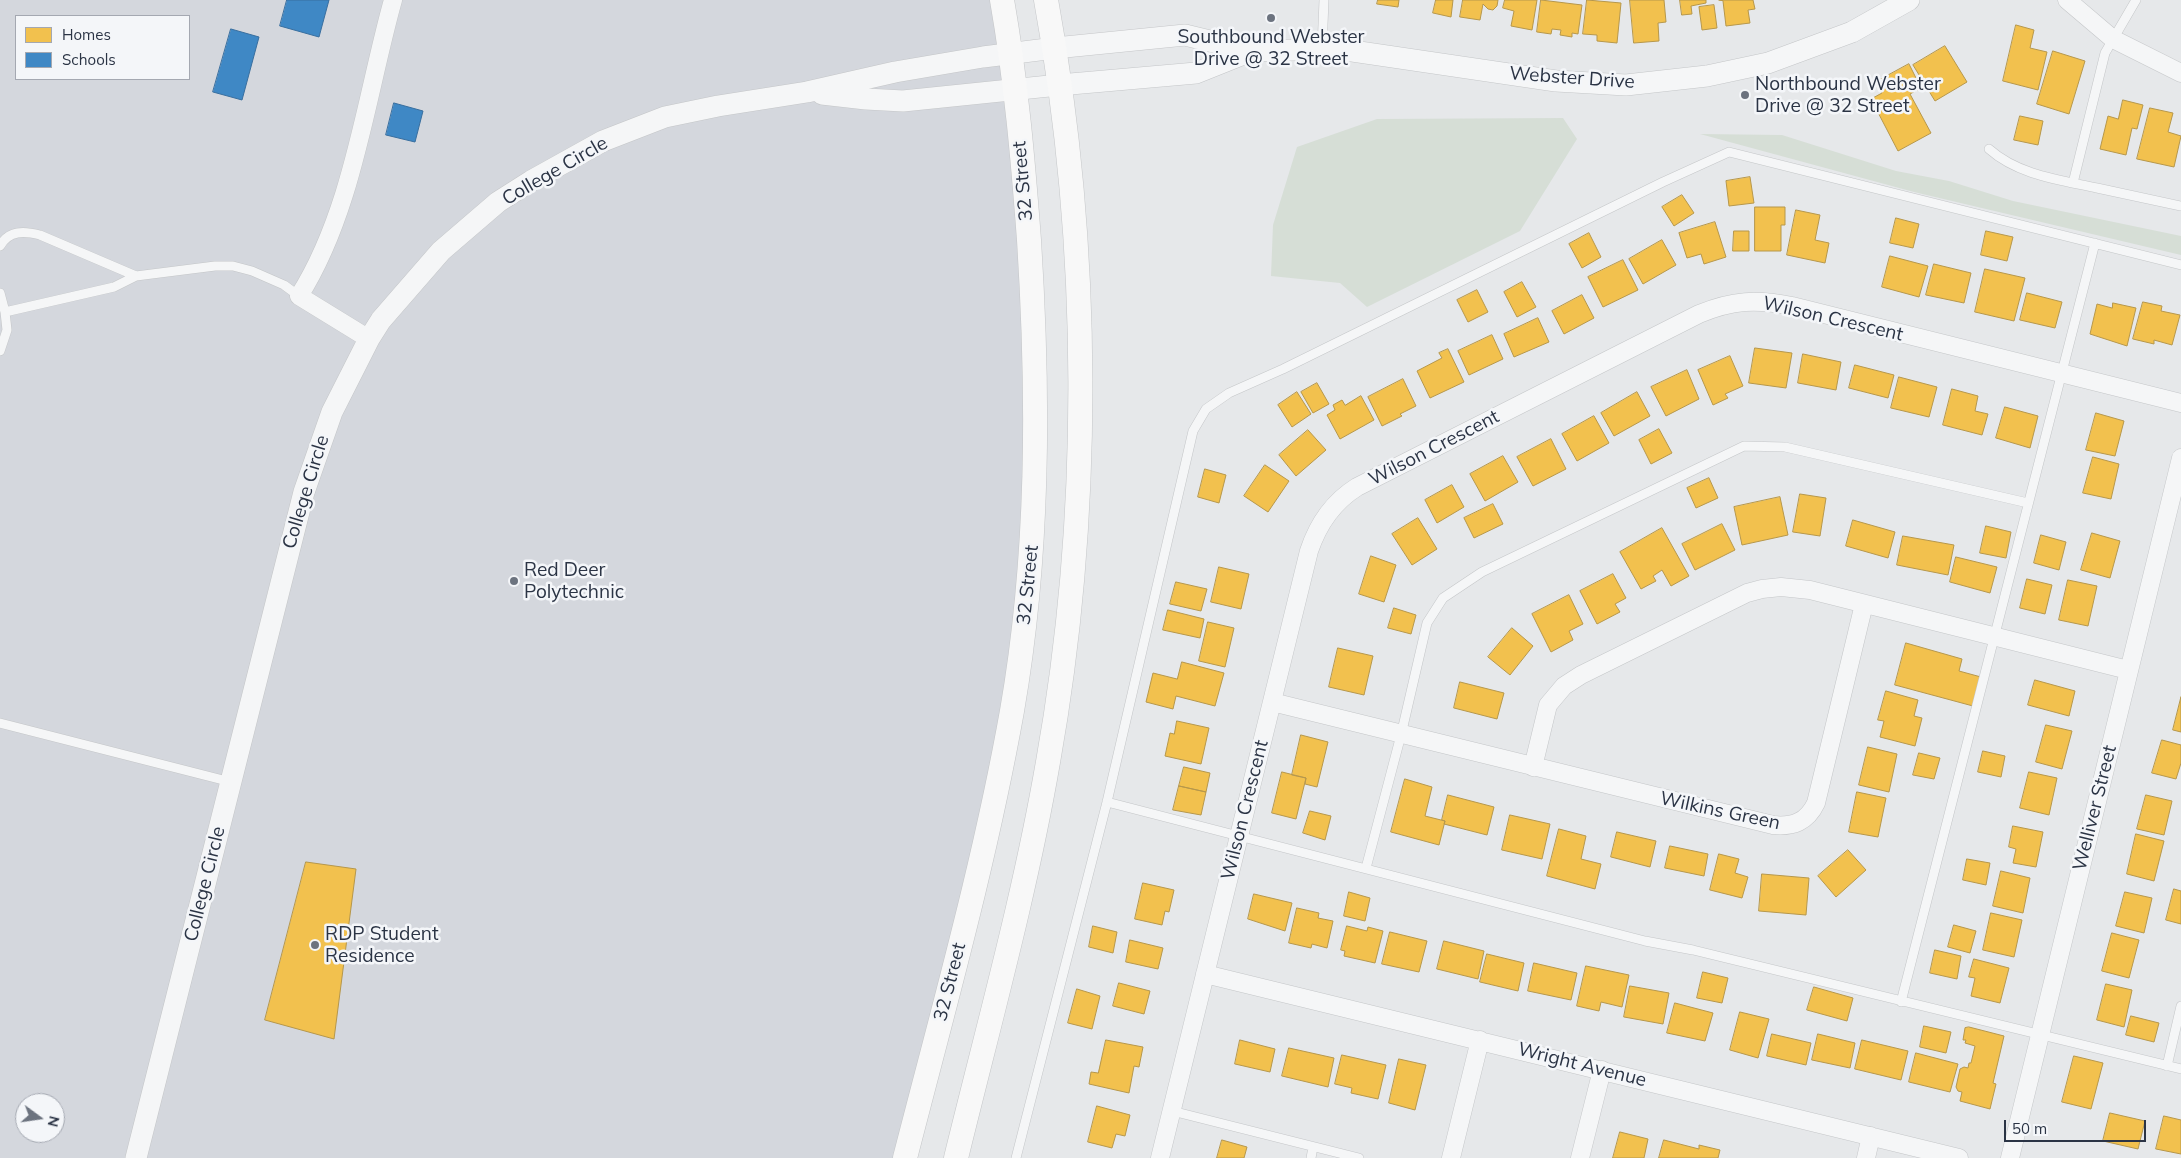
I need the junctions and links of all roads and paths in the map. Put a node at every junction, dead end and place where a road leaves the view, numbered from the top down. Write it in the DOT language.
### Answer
graph roads {
  1 [pos="393,0"];
  2 [pos="1002,0"];
  3 [pos="1046,0"];
  4 [pos="1324,0"];
  5 [pos="1909,0"];
  6 [pos="2068,0"];
  7 [pos="2136,0"];
  8 [pos="2113,39"];
  9 [pos="1054,48"];
  10 [pos="1322,49"];
  11 [pos="1251,51"];
  12 [pos="1011,53"];
  13 [pos="2181,73"];
  14 [pos="1059,84"];
  15 [pos="1015,89"];
  16 [pos="807,92"];
  17 [pos="1989,149"];
  18 [pos="2073,183"];
  19 [pos="2181,206"];
  20 [pos="2095,243"];
  21 [pos="0,246"];
  22 [pos="2181,264"];
  23 [pos="136,276"];
  24 [pos="0,293"];
  25 [pos="299,296"];
  26 [pos="5,312"];
  27 [pos="369,339"];
  28 [pos="0,351"];
  29 [pos="2062,374"];
  30 [pos="2181,403"];
  31 [pos="2181,458"];
  32 [pos="2028,503"];
  33 [pos="1864,604"];
  34 [pos="1995,636"];
  35 [pos="2128,670"];
  36 [pos="1272,702"];
  37 [pos="0,723"];
  38 [pos="1401,735"];
  39 [pos="1533,767"];
  40 [pos="230,782"];
  41 [pos="1106,802"];
  42 [pos="1239,835"];
  43 [pos="1366,868"];
  44 [pos="1205,974"];
  45 [pos="1901,1002"];
  46 [pos="2181,1006"];
  47 [pos="2040,1034"];
  48 [pos="1480,1040"];
  49 [pos="2167,1066"];
  50 [pos="2181,1069"];
  51 [pos="1602,1070"];
  52 [pos="1172,1111"];
  53 [pos="1871,1136"];
  54 [pos="1313,1147"];
  55 [pos="136,1158"];
  56 [pos="905,1158"];
  57 [pos="956,1158"];
  58 [pos="1016,1158"];
  59 [pos="1160,1158"];
  60 [pos="1311,1158"];
  61 [pos="1359,1158"];
  62 [pos="1451,1158"];
  63 [pos="1580,1158"];
  64 [pos="1866,1158"];
  65 [pos="1959,1158"];
  66 [pos="2010,1158"];
  1 -- 25 [label="street"];
  2 -- 12 [label="main road, 32 Street"];
  3 -- 9 [label="main road"];
  4 -- 10 [label="lane"];
  5 -- 10 [label="street, Webster Drive"];
  6 -- 8 [label="street"];
  7 -- 8 [label="lane"];
  8 -- 13 [label="street"];
  8 -- 18 [label="lane"];
  9 -- 11 [label="street, Webster Drive"];
  9 -- 12 [label="street, Webster Drive"];
  9 -- 14 [label="main road"];
  10 -- 11 [label="street, Webster Drive"];
  11 -- 14 [label="street, Webster Drive"];
  12 -- 15 [label="main road, 32 Street"];
  12 -- 16 [label="street, College Circle"];
  14 -- 15 [label="street, Webster Drive"];
  14 -- 57 [label="main road"];
  15 -- 16 [label="street, College Circle"];
  15 -- 56 [label="main road, 32 Street"];
  16 -- 27 [label="street, College Circle"];
  17 -- 18 [label="lane"];
  18 -- 19 [label="lane"];
  20 -- 22 [label="lane"];
  20 -- 29 [label="lane"];
  20 -- 41 [label="lane"];
  21 -- 23 [label="lane"];
  23 -- 25 [label="lane"];
  23 -- 26 [label="lane"];
  24 -- 26 [label="lane"];
  25 -- 27 [label="street"];
  26 -- 28 [label="lane"];
  27 -- 40 [label="street, College Circle"];
  29 -- 30 [label="street, Wilson Crescent"];
  29 -- 32 [label="lane"];
  29 -- 36 [label="street, Wilson Crescent"];
  31 -- 35 [label="street, Welliver Street"];
  32 -- 34 [label="lane"];
  32 -- 38 [label="lane"];
  33 -- 34 [label="street"];
  33 -- 39 [label="street"];
  33 -- 39 [label="street, Wilkins Green"];
  34 -- 35 [label="street"];
  34 -- 45 [label="lane"];
  35 -- 47 [label="street, Welliver Street"];
  36 -- 38 [label="street, Wilkins Green"];
  36 -- 42 [label="street, Wilson Crescent"];
  37 -- 40 [label="lane"];
  38 -- 39 [label="street, Wilkins Green"];
  38 -- 43 [label="lane"];
  40 -- 55 [label="street, College Circle"];
  41 -- 42 [label="lane"];
  41 -- 58 [label="lane"];
  42 -- 43 [label="lane"];
  42 -- 44 [label="street, Wilson Crescent"];
  43 -- 45 [label="lane"];
  44 -- 48 [label="street, Wright Avenue"];
  44 -- 52 [label="street, Wilson Crescent"];
  45 -- 47 [label="lane"];
  46 -- 49 [label="lane"];
  47 -- 49 [label="lane"];
  47 -- 66 [label="street, Welliver Street"];
  48 -- 51 [label="street, Wright Avenue"];
  48 -- 62 [label="street"];
  49 -- 50 [label="lane"];
  51 -- 53 [label="street, Wright Avenue"];
  51 -- 63 [label="street"];
  52 -- 54 [label="lane"];
  52 -- 59 [label="street, Wilson Crescent"];
  53 -- 64 [label="street"];
  53 -- 65 [label="street, Wright Avenue"];
  54 -- 60 [label="lane"];
  54 -- 61 [label="lane"];
}
